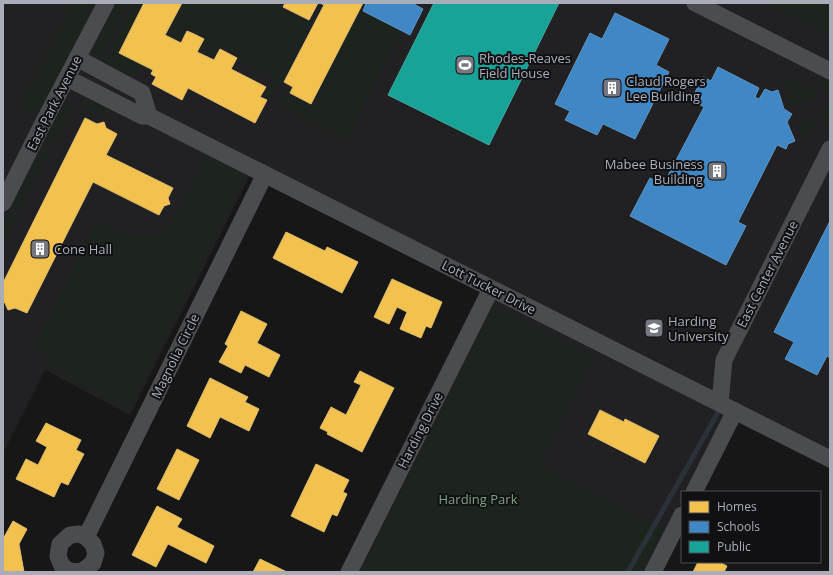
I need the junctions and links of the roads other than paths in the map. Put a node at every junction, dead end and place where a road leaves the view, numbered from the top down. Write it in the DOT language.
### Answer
graph roads {
  1 [pos="106,3"];
  2 [pos="695,3"];
  3 [pos="72,68"];
  4 [pos="830,71"];
  5 [pos="830,149"];
  6 [pos="265,174"];
  7 [pos="3,204"];
  8 [pos="491,288"];
  9 [pos="720,404"];
  10 [pos="735,411"];
  11 [pos="830,459"];
  12 [pos="695,491"];
  13 [pos="681,517"];
  14 [pos="86,537"];
  15 [pos="349,572"];
  16 [pos="653,572"];
  1 -- 3 [label="street, East Park Avenue"];
  2 -- 4 [label="street"];
  3 -- 6 [label="street, Lott Tucker Drive"];
  3 -- 7 [label="street, East Park Avenue"];
  5 -- 9 [label="street, East Center Avenue"];
  6 -- 8 [label="street, Lott Tucker Drive"];
  6 -- 14 [label="street, Magnolia Circle"];
  8 -- 9 [label="street, Lott Tucker Drive"];
  8 -- 15 [label="street, Harding Drive"];
  9 -- 10 [label="street, Lott Tucker Drive"];
  10 -- 11 [label="street, Lott Tucker Drive"];
  10 -- 12 [label="street"];
  13 -- 16 [label="street"];
}
